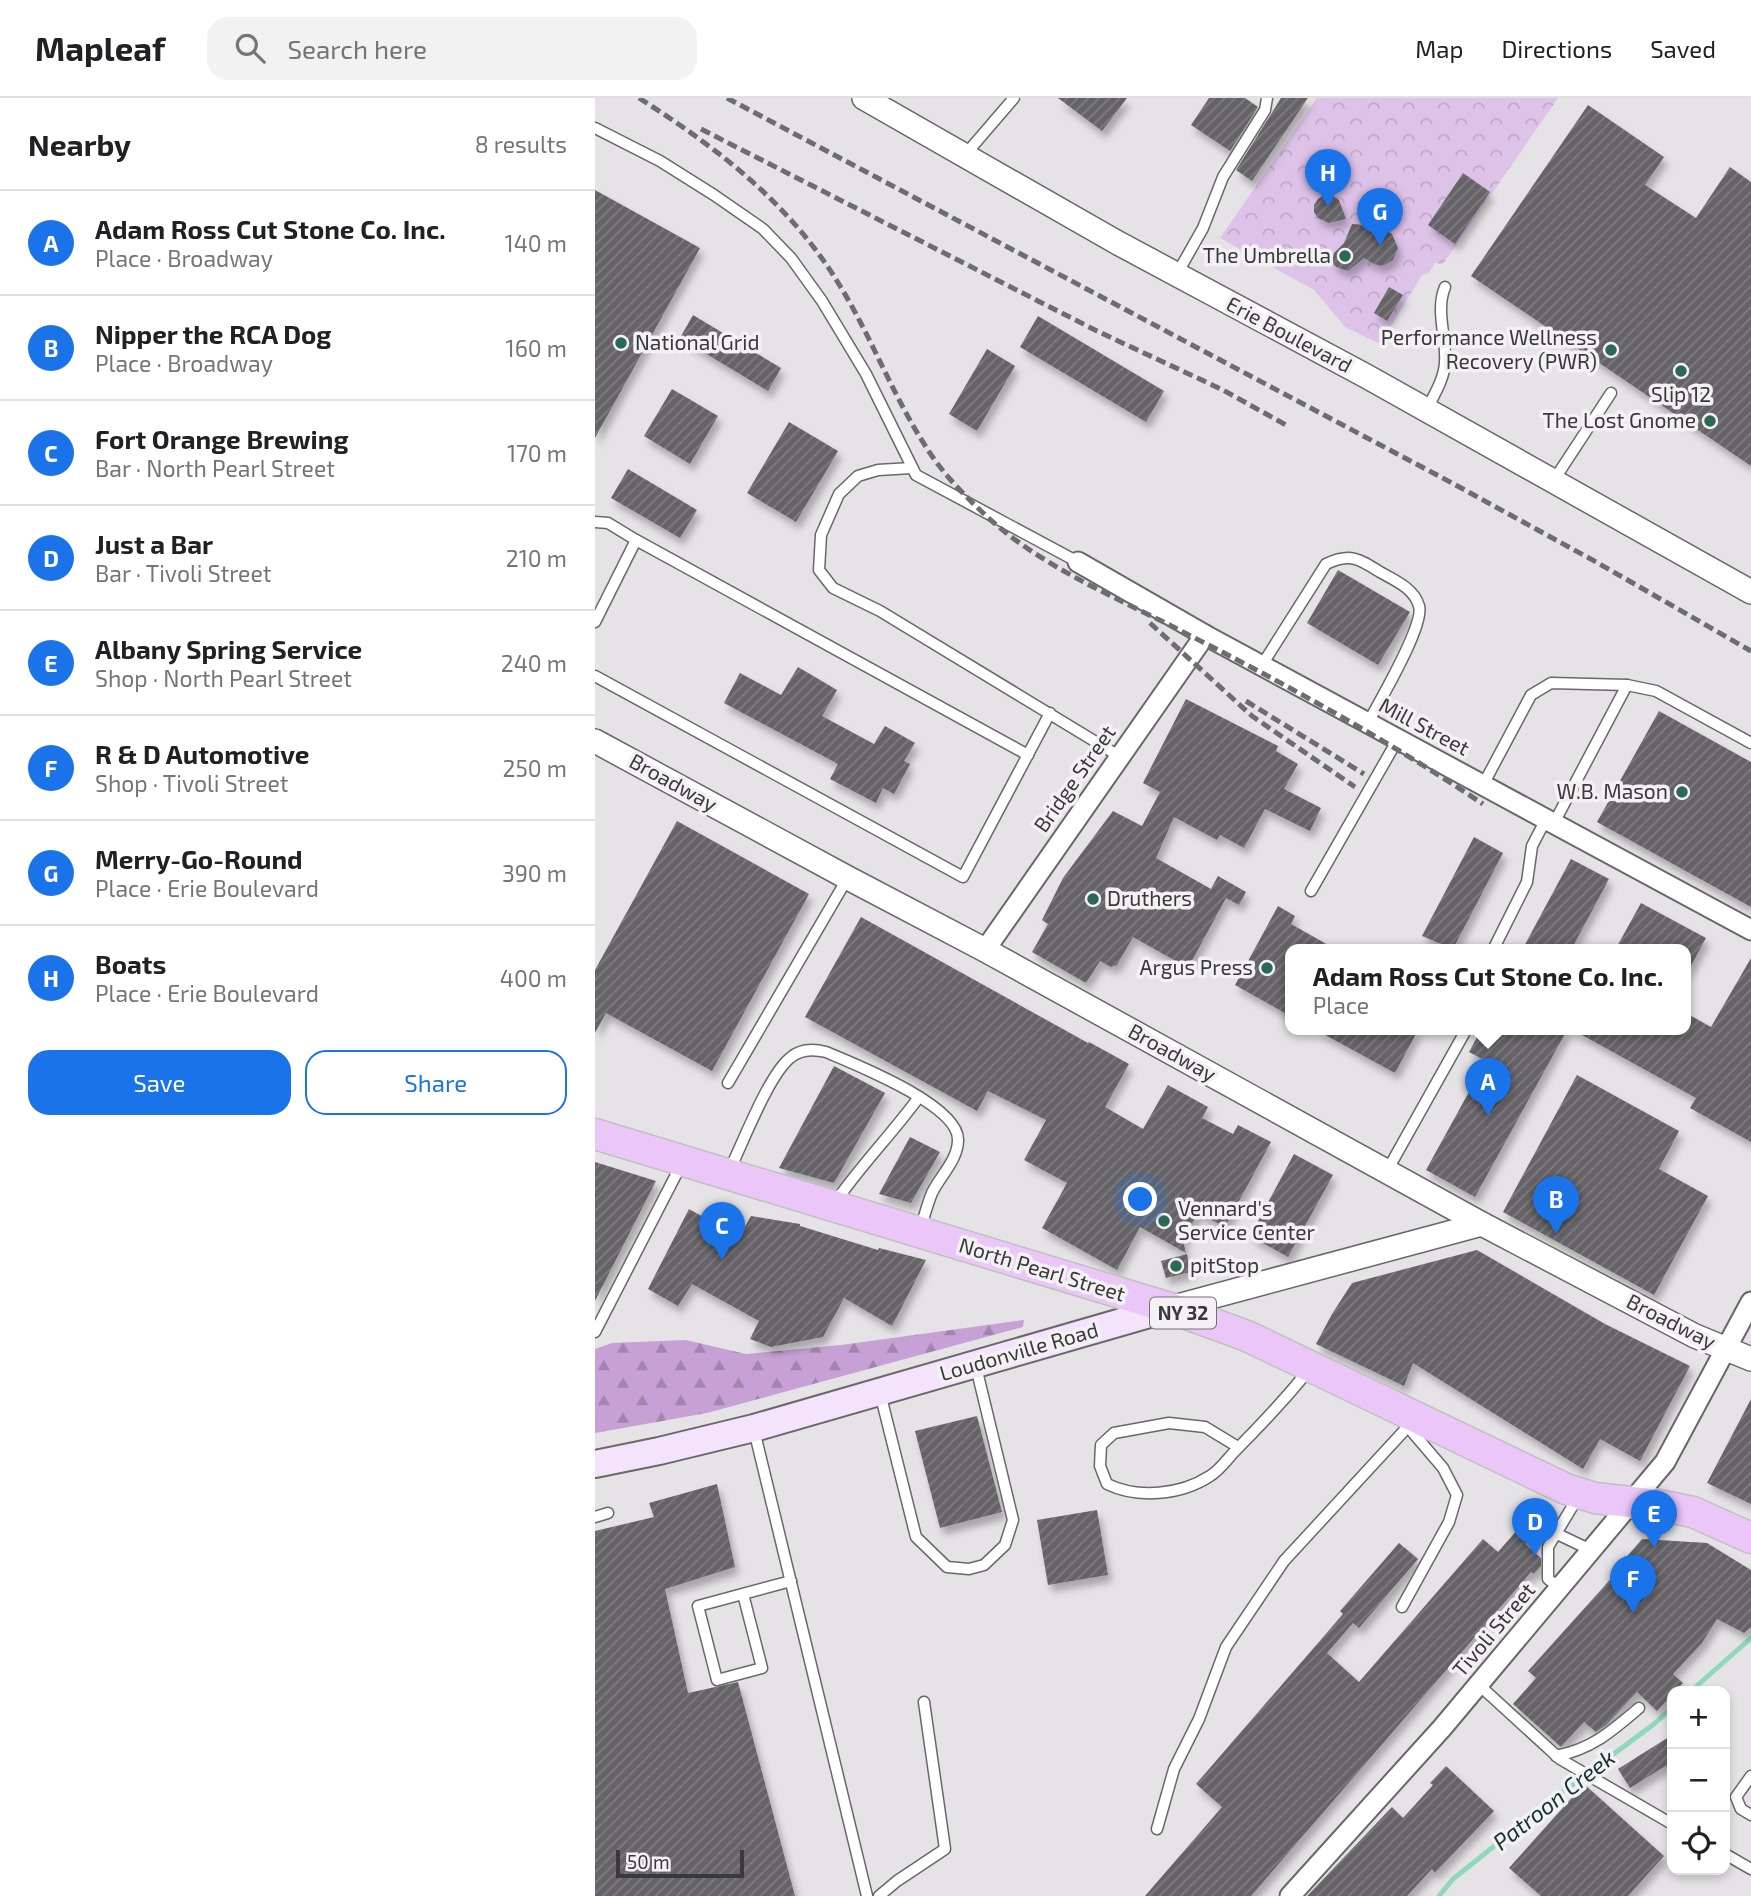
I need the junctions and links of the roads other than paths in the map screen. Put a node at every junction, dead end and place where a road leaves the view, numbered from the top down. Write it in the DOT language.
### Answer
graph roads {
  1 [pos="865,98"];
  2 [pos="1014,98"];
  3 [pos="1267,98"];
  4 [pos="595,128"];
  5 [pos="965,155"];
  6 [pos="1177,274"];
  7 [pos="1445,287"];
  8 [pos="1611,393"];
  9 [pos="1427,410"];
  10 [pos="912,468"];
  11 [pos="1554,480"];
  12 [pos="595,522"];
  13 [pos="636,540"];
  14 [pos="1078,562"];
  15 [pos="1751,592"];
  16 [pos="595,622"];
  17 [pos="1205,635"];
  18 [pos="1262,666"];
  19 [pos="595,676"];
  20 [pos="1627,685"];
  21 [pos="1050,713"];
  22 [pos="1368,723"];
  23 [pos="1398,739"];
  24 [pos="595,741"];
  25 [pos="1751,743"];
  26 [pos="1028,755"];
  27 [pos="1119,756"];
  28 [pos="1483,785"];
  29 [pos="1550,821"];
  30 [pos="848,878"];
  31 [pos="1311,891"];
  32 [pos="1751,930"];
  33 [pos="1496,944"];
  34 [pos="985,950"];
  35 [pos="1463,1035"];
  36 [pos="729,1083"];
  37 [pos="919,1097"];
  38 [pos="595,1134"];
  39 [pos="683,1161"];
  40 [pos="1387,1171"];
  41 [pos="727,1175"];
  42 [pos="832,1207"];
  43 [pos="1482,1223"];
  44 [pos="919,1233"];
  45 [pos="1751,1302"];
  46 [pos="1170,1308"];
  47 [pos="595,1332"];
  48 [pos="1724,1350"];
  49 [pos="1751,1359"];
  50 [pos="975,1365"];
  51 [pos="1311,1367"];
  52 [pos="880,1392"];
  53 [pos="1413,1422"];
  54 [pos="754,1428"];
  55 [pos="1238,1447"];
  56 [pos="595,1464"];
  57 [pos="1580,1493"];
  58 [pos="1630,1503"];
  59 [pos="608,1513"];
  60 [pos="595,1517"];
  61 [pos="1555,1533"];
  62 [pos="1751,1538"];
  63 [pos="1591,1550"];
  64 [pos="791,1581"];
  65 [pos="1559,1587"];
  66 [pos="743,1594"];
  67 [pos="1402,1607"];
  68 [pos="1478,1684"];
  69 [pos="924,1702"];
  70 [pos="1639,1708"];
  71 [pos="1558,1758"];
  72 [pos="1751,1776"];
  73 [pos="1751,1815"];
  74 [pos="1667,1821"];
  75 [pos="1157,1829"];
  76 [pos="1730,1857"];
  77 [pos="1751,1868"];
  78 [pos="867,1896"];
  79 [pos="879,1896"];
  80 [pos="1290,1896"];
  1 -- 5 [label="street, Erie Boulevard"];
  2 -- 5 [label="lane"];
  3 -- 6 [label="lane"];
  4 -- 10 [label="lane"];
  5 -- 6 [label="street, Erie Boulevard"];
  6 -- 9 [label="street, Erie Boulevard"];
  7 -- 9 [label="lane"];
  8 -- 11 [label="lane"];
  9 -- 11 [label="street, Erie Boulevard"];
  10 -- 14 [label="lane"];
  10 -- 21 [label="lane"];
  11 -- 15 [label="street, Erie Boulevard"];
  12 -- 13 [label="lane"];
  13 -- 16 [label="lane"];
  13 -- 26 [label="lane"];
  14 -- 17 [label="street, Mill Street"];
  17 -- 18 [label="street, Mill Street"];
  17 -- 27 [label="street, Bridge Street"];
  18 -- 22 [label="street, Mill Street"];
  18 -- 22 [label="lane"];
  19 -- 26 [label="lane"];
  20 -- 25 [label="lane"];
  20 -- 28 [label="lane"];
  20 -- 29 [label="lane"];
  21 -- 26 [label="lane"];
  21 -- 27 [label="lane"];
  22 -- 23 [label="street, Mill Street"];
  23 -- 28 [label="street, Mill Street"];
  23 -- 31 [label="lane"];
  24 -- 30 [label="street, Broadway"];
  27 -- 34 [label="street, Bridge Street"];
  28 -- 29 [label="street, Mill Street"];
  29 -- 32 [label="street, Mill Street"];
  29 -- 33 [label="lane"];
  30 -- 34 [label="street, Broadway"];
  30 -- 36 [label="lane"];
  34 -- 40 [label="street, Broadway"];
  35 -- 40 [label="lane"];
  37 -- 41 [label="lane"];
  37 -- 42 [label="lane"];
  37 -- 44 [label="lane"];
  38 -- 39 [label="main road, North Pearl Street / NY 32"];
  39 -- 41 [label="main road, North Pearl Street / NY 32"];
  39 -- 47 [label="lane"];
  40 -- 43 [label="street, Broadway"];
  41 -- 42 [label="main road, North Pearl Street / NY 32"];
  42 -- 44 [label="main road, North Pearl Street / NY 32"];
  43 -- 46 [label="street, Loudonville Road"];
  43 -- 48 [label="street, Broadway"];
  44 -- 46 [label="main road, North Pearl Street / NY 32"];
  45 -- 48 [label="street, Tivoli Street"];
  46 -- 50 [label="main road, Loudonville Road"];
  46 -- 51 [label="main road, North Pearl Street / NY 32"];
  48 -- 49 [label="street, Broadway"];
  48 -- 58 [label="street, Tivoli Street"];
  50 -- 52 [label="main road, Loudonville Road"];
  50 -- 52 [label="lane"];
  51 -- 53 [label="main road, North Pearl Street / NY 32"];
  51 -- 55 [label="lane"];
  52 -- 54 [label="main road, Loudonville Road"];
  53 -- 57 [label="main road, North Pearl Street / NY 32"];
  53 -- 67 [label="lane"];
  53 -- 75 [label="lane"];
  54 -- 56 [label="main road, Loudonville Road"];
  54 -- 64 [label="lane"];
  55 -- 55 [label="lane"];
  57 -- 58 [label="main road, North Pearl Street / NY 32"];
  57 -- 61 [label="lane"];
  58 -- 62 [label="main road, North Pearl Street / NY 32"];
  58 -- 63 [label="street, Tivoli Street"];
  59 -- 60 [label="lane"];
  61 -- 63 [label="lane"];
  61 -- 65 [label="lane"];
  63 -- 65 [label="street, Tivoli Street"];
  64 -- 66 [label="lane"];
  64 -- 78 [label="lane"];
  65 -- 68 [label="street, Tivoli Street"];
  66 -- 66 [label="lane"];
  68 -- 71 [label="lane"];
  68 -- 80 [label="street, Tivoli Street"];
  69 -- 79 [label="lane"];
  70 -- 71 [label="lane"];
  71 -- 74 [label="lane"];
  72 -- 73 [label="lane"];
  76 -- 77 [label="lane"];
}
